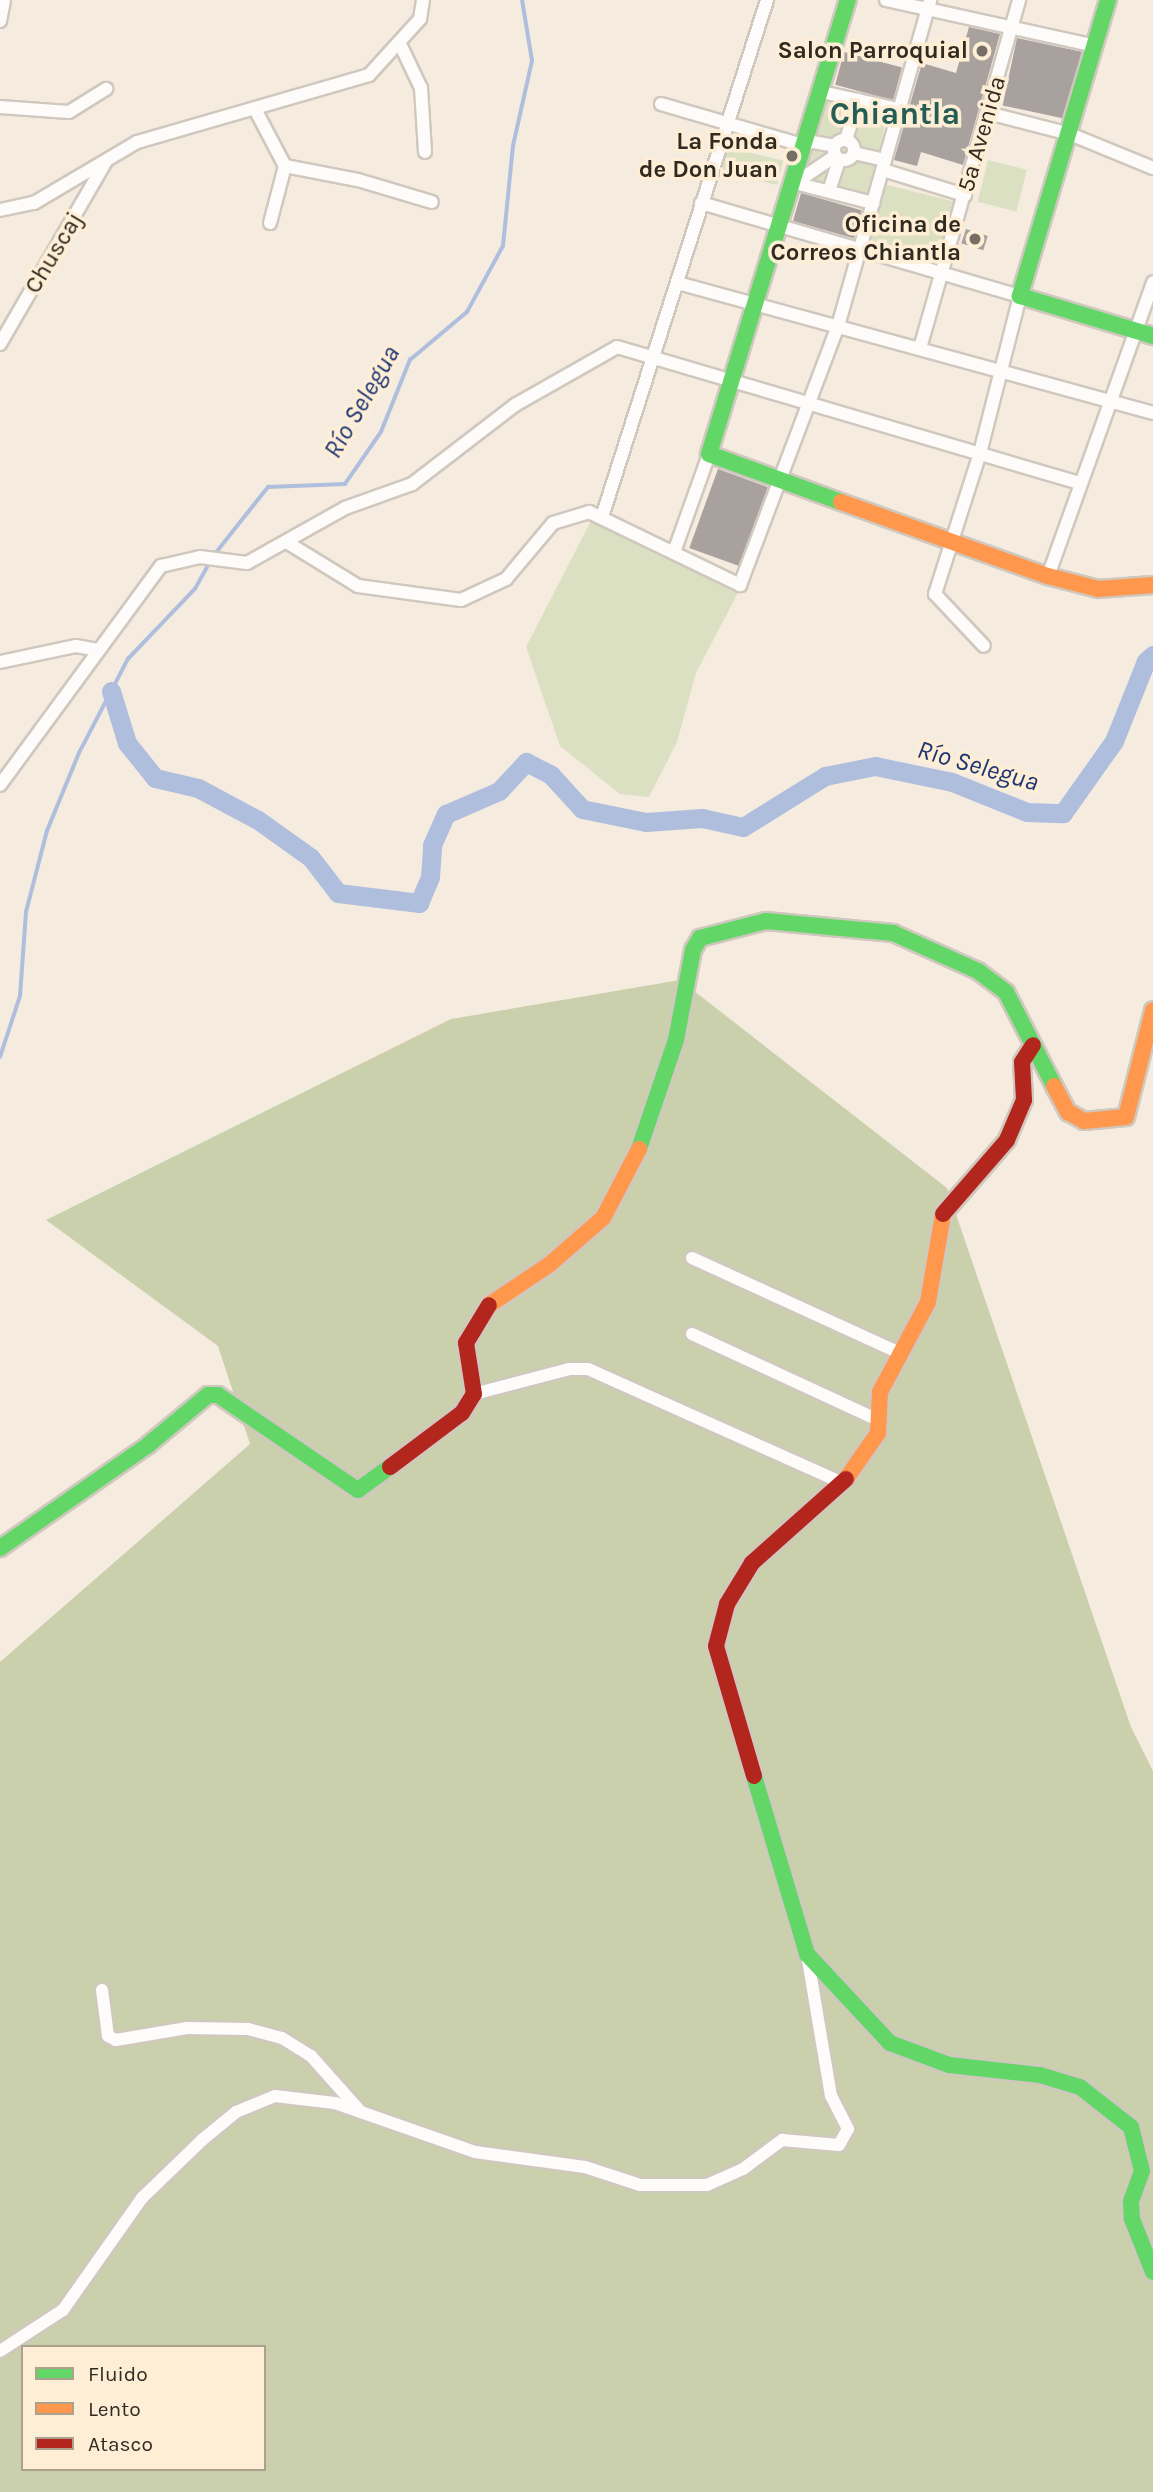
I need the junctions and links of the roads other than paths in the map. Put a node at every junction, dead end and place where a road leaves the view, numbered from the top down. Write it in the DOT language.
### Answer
graph roads {
  1 [pos="4,0"];
  2 [pos="423,0"];
  3 [pos="767,0"];
  4 [pos="848,0"];
  5 [pos="886,0"];
  6 [pos="1019,0"];
  7 [pos="1108,0"];
  8 [pos="929,4"];
  9 [pos="0,21"];
  10 [pos="1012,28"];
  11 [pos="400,44"];
  12 [pos="1096,46"];
  13 [pos="106,89"];
  14 [pos="822,92"];
  15 [pos="858,100"];
  16 [pos="662,104"];
  17 [pos="0,107"];
  18 [pos="898,109"];
  19 [pos="256,111"];
  20 [pos="988,113"];
  21 [pos="728,124"];
  22 [pos="1070,134"];
  23 [pos="806,144"];
  24 [pos="839,151"];
  25 [pos="425,152"];
  26 [pos="106,161"];
  27 [pos="884,165"];
  28 [pos="285,166"];
  29 [pos="1153,168"];
  30 [pos="795,183"];
  31 [pos="829,191"];
  32 [pos="965,195"];
  33 [pos="432,202"];
  34 [pos="701,203"];
  35 [pos="873,203"];
  36 [pos="0,210"];
  37 [pos="270,223"];
  38 [pos="782,227"];
  39 [pos="861,251"];
  40 [pos="941,275"];
  41 [pos="1153,282"];
  42 [pos="678,283"];
  43 [pos="1020,296"];
  44 [pos="757,303"];
  45 [pos="838,326"];
  46 [pos="1137,331"];
  47 [pos="1153,336"];
  48 [pos="0,344"];
  49 [pos="920,348"];
  50 [pos="655,354"];
  51 [pos="1001,372"];
  52 [pos="732,378"];
  53 [pos="812,401"];
  54 [pos="1111,401"];
  55 [pos="1153,413"];
  56 [pos="980,453"];
  57 [pos="709,454"];
  58 [pos="783,480"];
  59 [pos="1079,483"];
  60 [pos="602,517"];
  61 [pos="952,539"];
  62 [pos="288,543"];
  63 [pos="674,552"];
  64 [pos="1048,576"];
  65 [pos="1153,586"];
  66 [pos="984,646"];
  67 [pos="98,650"];
  68 [pos="0,662"];
  69 [pos="0,785"];
  70 [pos="1153,1010"];
  71 [pos="1032,1045"];
  72 [pos="692,1258"];
  73 [pos="692,1334"];
  74 [pos="897,1352"];
  75 [pos="474,1394"];
  76 [pos="878,1420"];
  77 [pos="843,1483"];
  78 [pos="0,1548"];
  79 [pos="807,1954"];
  80 [pos="102,1990"];
  81 [pos="362,2114"];
  82 [pos="1153,2272"];
  83 [pos="0,2351"];
  1 -- 9 [label="street"];
  2 -- 11 [label="street"];
  3 -- 21 [label="street"];
  4 -- 14 [label="street"];
  5 -- 8 [label="street"];
  6 -- 10 [label="street, 5a Avenida"];
  7 -- 12 [label="street"];
  8 -- 10 [label="street"];
  8 -- 18 [label="street"];
  10 -- 12 [label="street"];
  10 -- 20 [label="street, 5a Avenida"];
  11 -- 19 [label="street"];
  11 -- 25 [label="street"];
  12 -- 22 [label="street"];
  13 -- 17 [label="street"];
  14 -- 15 [label="street"];
  14 -- 23 [label="street"];
  15 -- 18 [label="street"];
  15 -- 24 [label="street"];
  16 -- 21 [label="street"];
  18 -- 27 [label="street"];
  19 -- 26 [label="street"];
  19 -- 28 [label="street"];
  20 -- 22 [label="street"];
  20 -- 32 [label="street, 5a Avenida"];
  21 -- 23 [label="street"];
  21 -- 34 [label="street"];
  22 -- 29 [label="street"];
  22 -- 43 [label="street"];
  23 -- 24 [label="street"];
  23 -- 30 [label="street"];
  24 -- 27 [label="street"];
  24 -- 30 [label="street"];
  24 -- 31 [label="street"];
  26 -- 36 [label="street"];
  26 -- 48 [label="street, Chuscaj"];
  27 -- 32 [label="street"];
  27 -- 35 [label="street"];
  28 -- 33 [label="street"];
  28 -- 37 [label="street"];
  30 -- 31 [label="street"];
  30 -- 38 [label="street"];
  31 -- 35 [label="street"];
  32 -- 40 [label="street, 5a Avenida"];
  34 -- 38 [label="street"];
  34 -- 42 [label="street"];
  35 -- 39 [label="street"];
  38 -- 39 [label="street"];
  38 -- 44 [label="street"];
  39 -- 40 [label="street"];
  39 -- 45 [label="street"];
  40 -- 43 [label="street"];
  40 -- 49 [label="street, 5a Avenida"];
  41 -- 46 [label="street"];
  42 -- 44 [label="street"];
  42 -- 50 [label="street"];
  43 -- 46 [label="street"];
  43 -- 51 [label="street"];
  44 -- 45 [label="street"];
  44 -- 52 [label="street"];
  45 -- 49 [label="street"];
  45 -- 53 [label="street"];
  46 -- 47 [label="street"];
  46 -- 54 [label="street"];
  49 -- 51 [label="street"];
  50 -- 52 [label="street"];
  50 -- 60 [label="street"];
  50 -- 62 [label="street"];
  51 -- 54 [label="street"];
  51 -- 56 [label="street"];
  52 -- 53 [label="street"];
  52 -- 57 [label="street"];
  53 -- 56 [label="street"];
  53 -- 58 [label="street"];
  54 -- 55 [label="street"];
  54 -- 59 [label="street"];
  56 -- 59 [label="street"];
  56 -- 61 [label="street"];
  57 -- 58 [label="street"];
  57 -- 63 [label="street"];
  58 -- 61 [label="street"];
  58 -- 63 [label="street"];
  59 -- 64 [label="street"];
  60 -- 62 [label="street"];
  60 -- 63 [label="street"];
  61 -- 64 [label="street"];
  61 -- 66 [label="street"];
  62 -- 67 [label="street"];
  64 -- 65 [label="street"];
  67 -- 68 [label="street"];
  67 -- 69 [label="street"];
  70 -- 71 [label="street"];
  71 -- 74 [label="street"];
  71 -- 75 [label="street"];
  72 -- 74 [label="street"];
  73 -- 76 [label="street"];
  74 -- 76 [label="street"];
  75 -- 77 [label="street"];
  75 -- 78 [label="street"];
  76 -- 77 [label="street"];
  77 -- 79 [label="street"];
  79 -- 81 [label="street"];
  79 -- 82 [label="street"];
  80 -- 81 [label="street"];
  81 -- 83 [label="street"];
}
